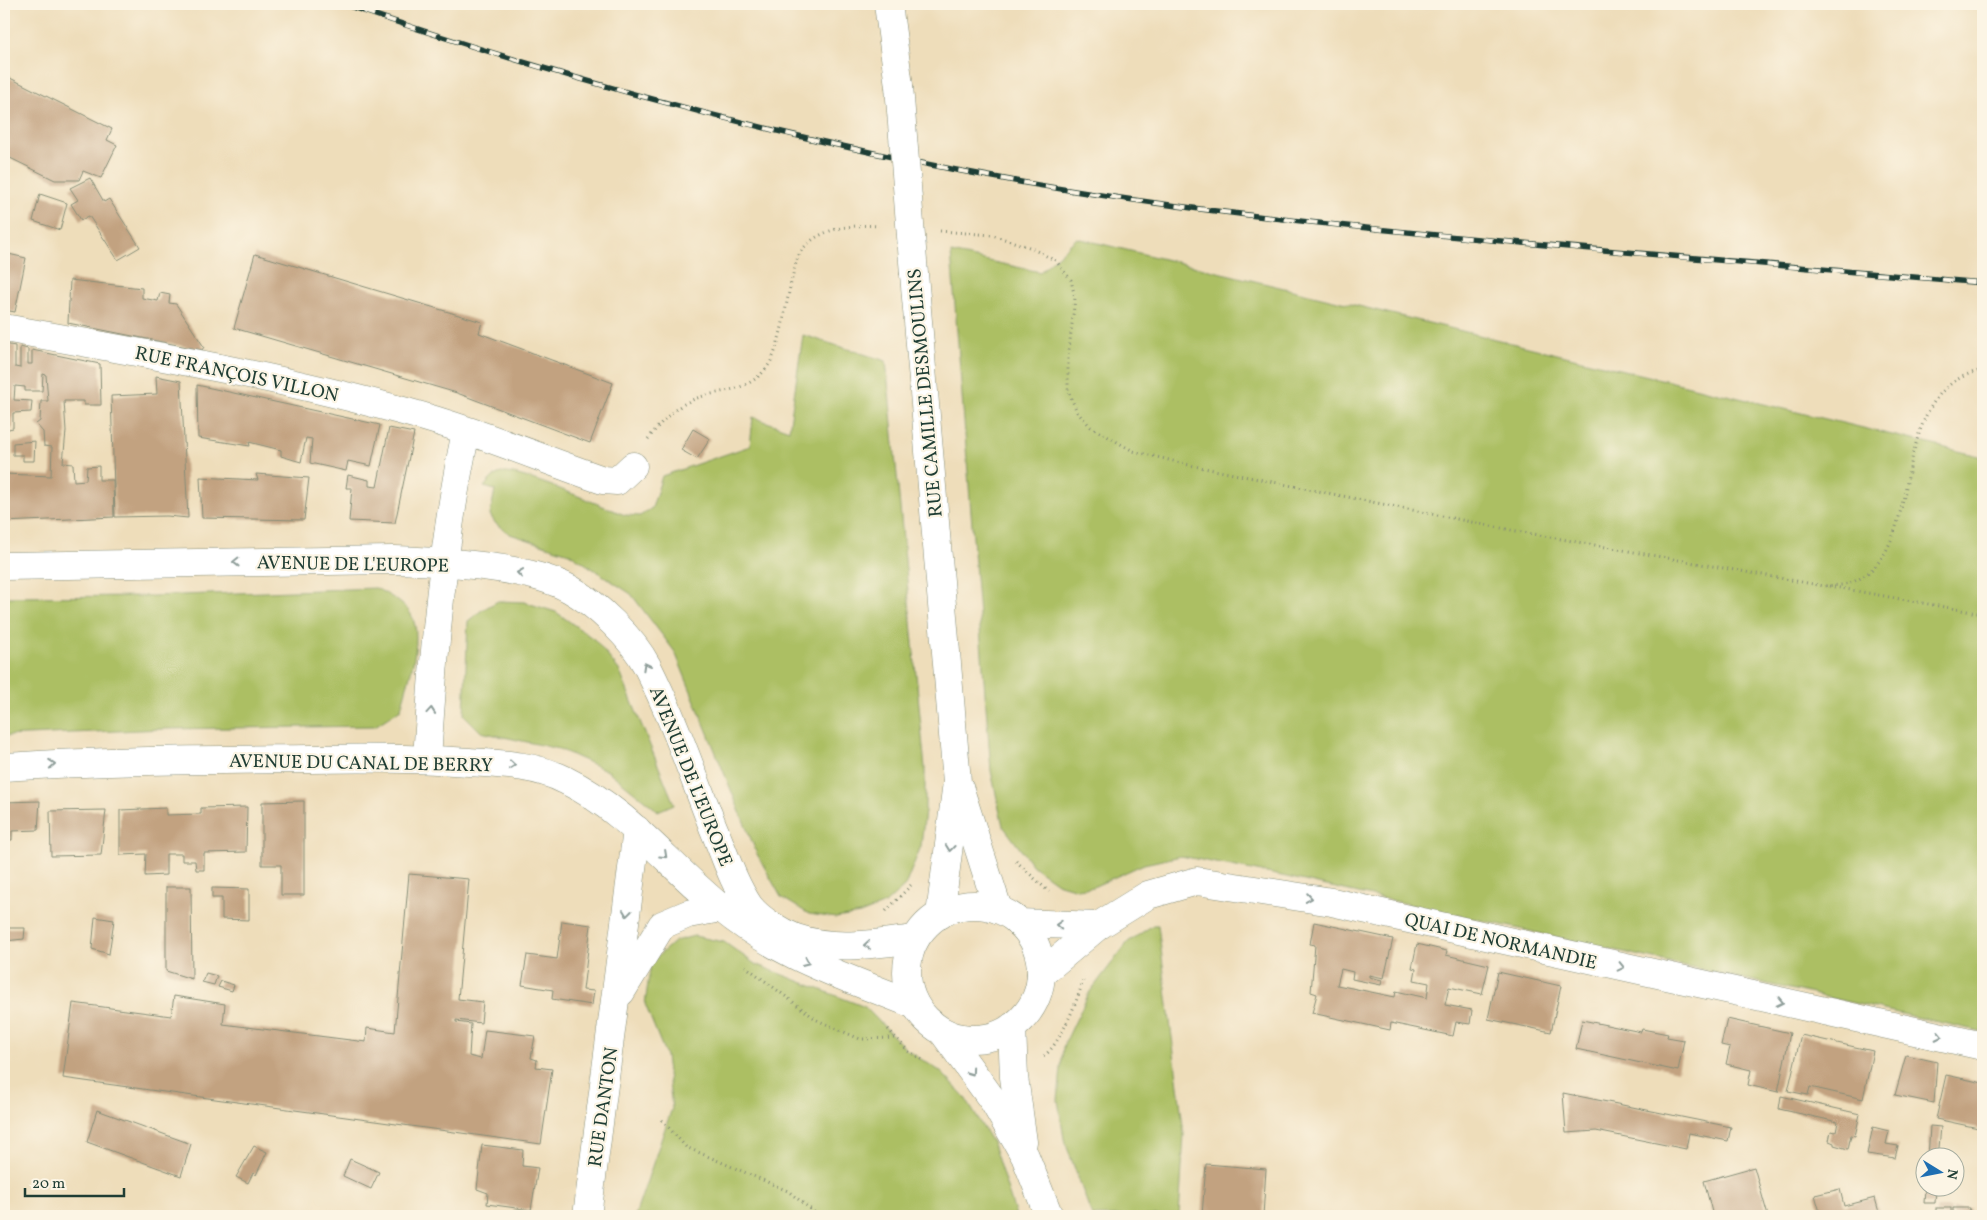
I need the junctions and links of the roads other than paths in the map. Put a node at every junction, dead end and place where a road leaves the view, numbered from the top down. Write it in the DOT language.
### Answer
graph roads {
  1 [pos="888,4"];
  2 [pos="4,328"];
  3 [pos="466,432"];
  4 [pos="633,466"];
  5 [pos="444,562"];
  6 [pos="4,566"];
  7 [pos="427,759"];
  8 [pos="4,767"];
  9 [pos="957,782"];
  10 [pos="637,830"];
  11 [pos="721,908"];
  12 [pos="940,915"];
  13 [pos="1008,916"];
  14 [pos="1098,926"];
  15 [pos="916,939"];
  16 [pos="1041,974"];
  17 [pos="616,999"];
  18 [pos="915,1005"];
  19 [pos="1012,1027"];
  20 [pos="943,1032"];
  21 [pos="1983,1046"];
  22 [pos="1025,1156"];
  23 [pos="587,1216"];
  24 [pos="1049,1216"];
  1 -- 9 [label="street, RUE CAMILLE DESMOULINS, bridge"];
  2 -- 3 [label="street, RUE FRANÇOIS VILLON"];
  3 -- 4 [label="street, RUE FRANÇOIS VILLON"];
  3 -- 5 [label="street"];
  5 -- 6 [label="street, AVENUE DE L'EUROPE, one-way"];
  7 -- 5 [label="street, one-way"];
  15 -- 5 [label="street, AVENUE DE L'EUROPE, one-way"];
  8 -- 7 [label="street, AVENUE DU CANAL DE BERRY, one-way"];
  7 -- 10 [label="street, AVENUE DU CANAL DE BERRY, one-way"];
  9 -- 12 [label="street, RUE CAMILLE DESMOULINS, one-way"];
  9 -- 13 [label="street, RUE CAMILLE DESMOULINS"];
  10 -- 11 [label="street, AVENUE DU CANAL DE BERRY, one-way"];
  10 -- 17 [label="street, RUE DANTON, one-way"];
  11 -- 17 [label="street, RUE DANTON"];
  11 -- 18 [label="street, AVENUE DU CANAL DE BERRY, one-way"];
  12 -- 13 [label="street"];
  12 -- 15 [label="street"];
  14 -- 13 [label="street, one-way"];
  13 -- 16 [label="street"];
  14 -- 16 [label="street, QUAI DE NORMANDIE"];
  14 -- 21 [label="street, QUAI DE NORMANDIE, one-way"];
  15 -- 18 [label="street"];
  16 -- 19 [label="street"];
  17 -- 23 [label="street, RUE DANTON"];
  18 -- 20 [label="street"];
  19 -- 20 [label="street"];
  19 -- 22 [label="street"];
  20 -- 22 [label="street, one-way"];
  22 -- 24 [label="street"];
}
